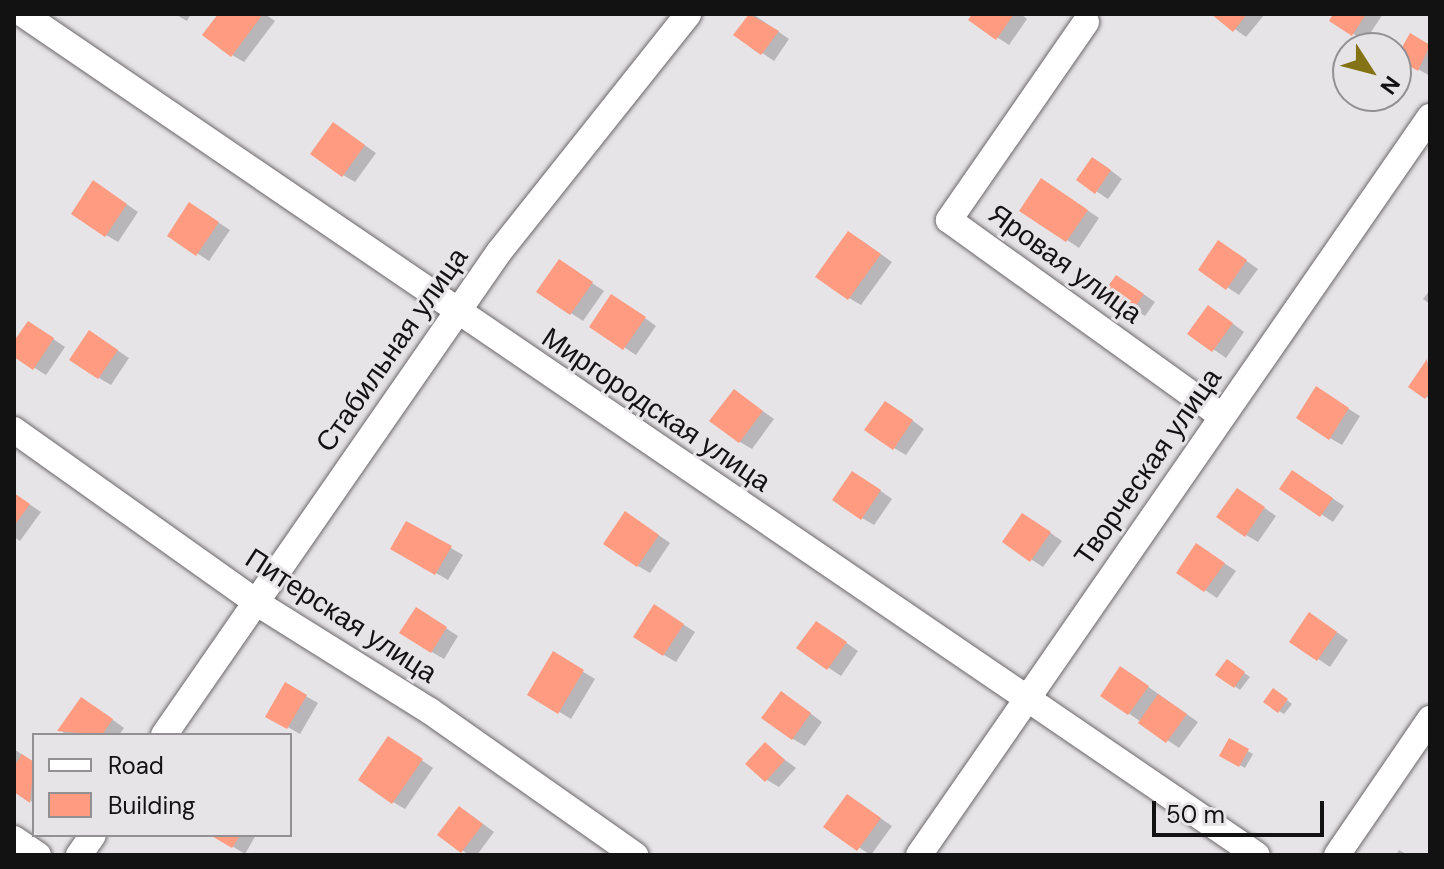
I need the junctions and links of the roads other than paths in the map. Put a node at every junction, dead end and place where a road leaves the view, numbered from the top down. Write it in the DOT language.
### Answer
graph roads {
  1 [pos="23,14"];
  2 [pos="688,14"];
  3 [pos="1086,22"];
  4 [pos="1430,117"];
  5 [pos="455,313"];
  6 [pos="1222,416"];
  7 [pos="14,430"];
  8 [pos="257,603"];
  9 [pos="1027,698"];
  10 [pos="1430,719"];
  11 [pos="165,733"];
  12 [pos="92,837"];
  13 [pos="14,839"];
  14 [pos="38,855"];
  15 [pos="79,855"];
  16 [pos="635,855"];
  17 [pos="919,855"];
  18 [pos="1257,855"];
  19 [pos="1337,855"];
  1 -- 5 [label="street, Миргородская улица"];
  2 -- 5 [label="street, Стабильная улица"];
  3 -- 6 [label="street, Яровая улица"];
  4 -- 6 [label="street, Творческая улица"];
  5 -- 8 [label="street, Стабильная улица"];
  5 -- 9 [label="street, Миргородская улица"];
  6 -- 9 [label="street, Творческая улица"];
  7 -- 8 [label="street, Питерская улица"];
  8 -- 11 [label="street, Стабильная улица"];
  8 -- 16 [label="street, Питерская улица"];
  9 -- 17 [label="street, Творческая улица"];
  9 -- 18 [label="street, Миргородская улица"];
  10 -- 19 [label="street"];
  12 -- 15 [label="street"];
  13 -- 14 [label="street"];
}
